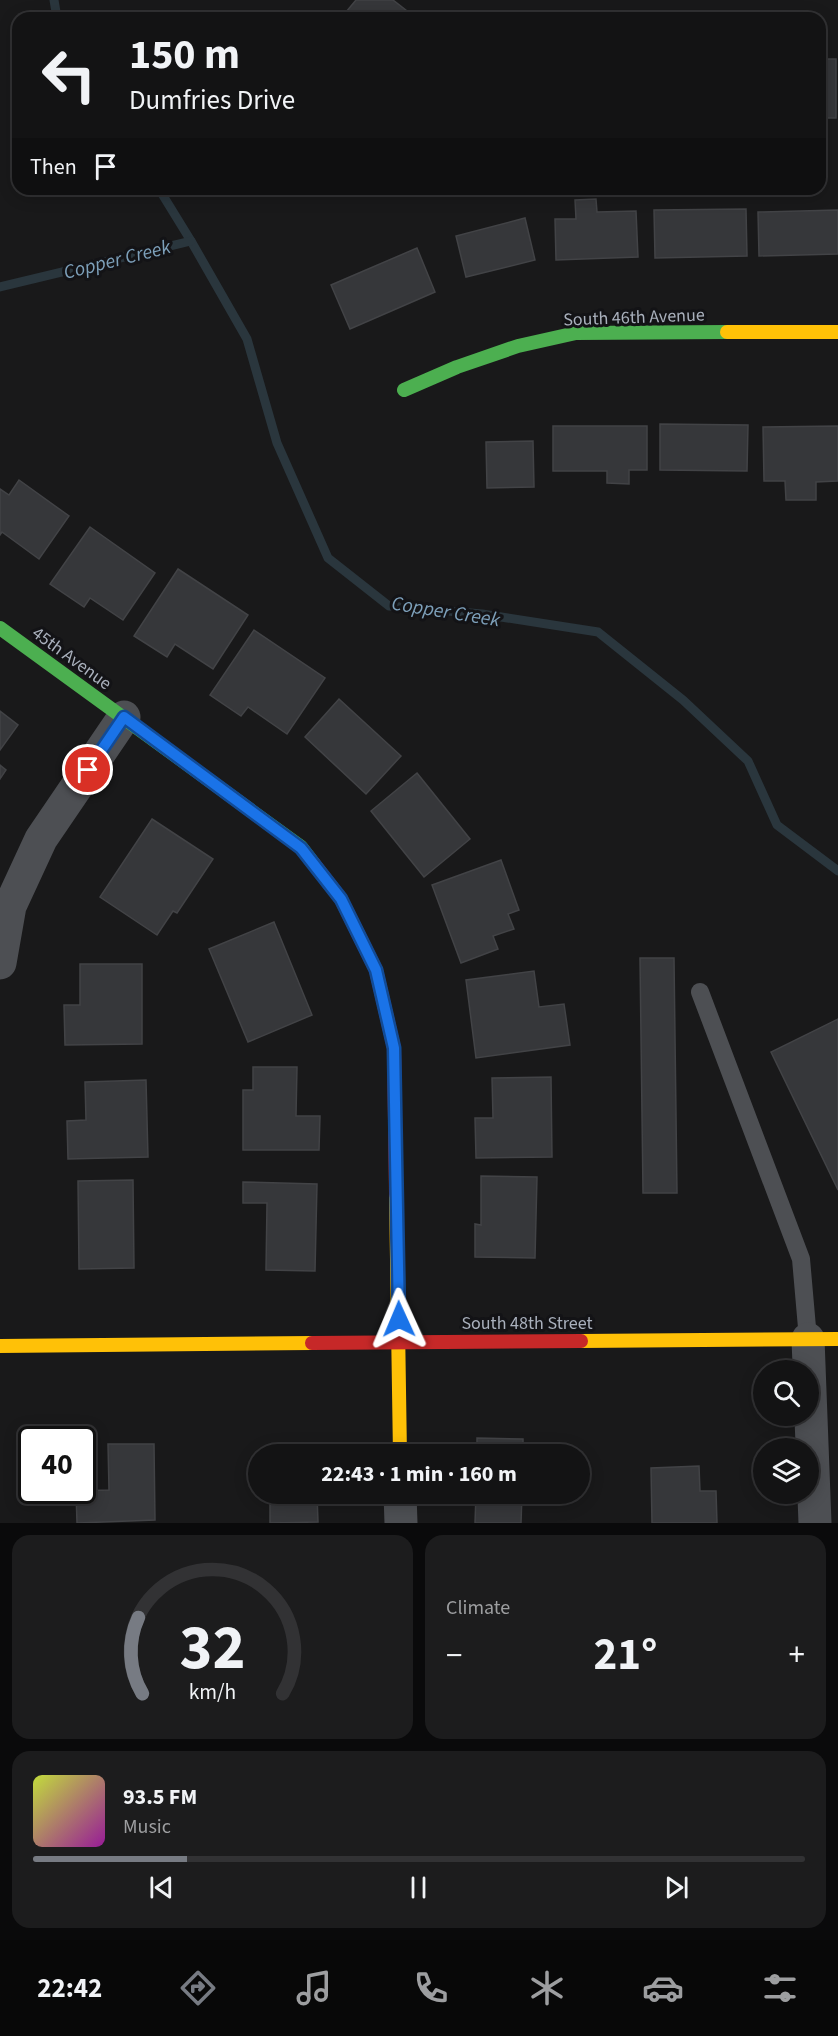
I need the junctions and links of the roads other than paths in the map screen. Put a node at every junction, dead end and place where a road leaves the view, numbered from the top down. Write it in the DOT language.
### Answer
graph roads {
  1 [pos="838,332"];
  2 [pos="404,390"];
  3 [pos="0,628"];
  4 [pos="124,717"];
  5 [pos="0,963"];
  6 [pos="700,992"];
  7 [pos="823,1339"];
  8 [pos="400,1341"];
  9 [pos="0,1346"];
  10 [pos="400,1444"];
  11 [pos="400,1504"];
  12 [pos="400,1523"];
  13 [pos="815,1523"];
  1 -- 2 [label="street, South 46th Avenue"];
  3 -- 4 [label="street, 45th Avenue"];
  4 -- 5 [label="street"];
  4 -- 8 [label="street, 45th Avenue"];
  6 -- 7 [label="lane"];
  7 -- 8 [label="street, South 48th Street"];
  7 -- 13 [label="street"];
  8 -- 9 [label="street, South 48th Street"];
  8 -- 10 [label="street, 45th Avenue"];
  11 -- 12 [label="street"];
}
